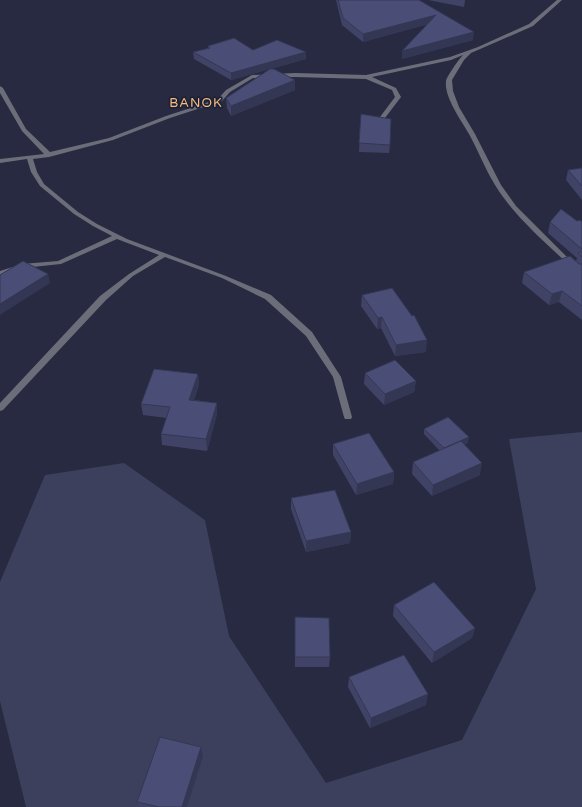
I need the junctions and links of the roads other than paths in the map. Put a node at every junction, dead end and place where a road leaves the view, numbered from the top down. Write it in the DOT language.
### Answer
graph roads {
  1 [pos="560,0"];
  2 [pos="475,49"];
  3 [pos="366,77"];
  4 [pos="0,88"];
  5 [pos="383,117"];
  6 [pos="49,155"];
  7 [pos="30,158"];
  8 [pos="0,161"];
  9 [pos="118,236"];
  10 [pos="165,254"];
  11 [pos="0,273"];
  12 [pos="579,273"];
  13 [pos="0,408"];
  14 [pos="348,417"];
  1 -- 2 [label="street"];
  2 -- 3 [label="street"];
  2 -- 12 [label="street"];
  3 -- 5 [label="street"];
  3 -- 6 [label="street"];
  4 -- 6 [label="street"];
  6 -- 7 [label="street"];
  7 -- 8 [label="street"];
  7 -- 9 [label="street"];
  9 -- 10 [label="street"];
  9 -- 11 [label="street"];
  10 -- 13 [label="street"];
  10 -- 14 [label="street"];
}
